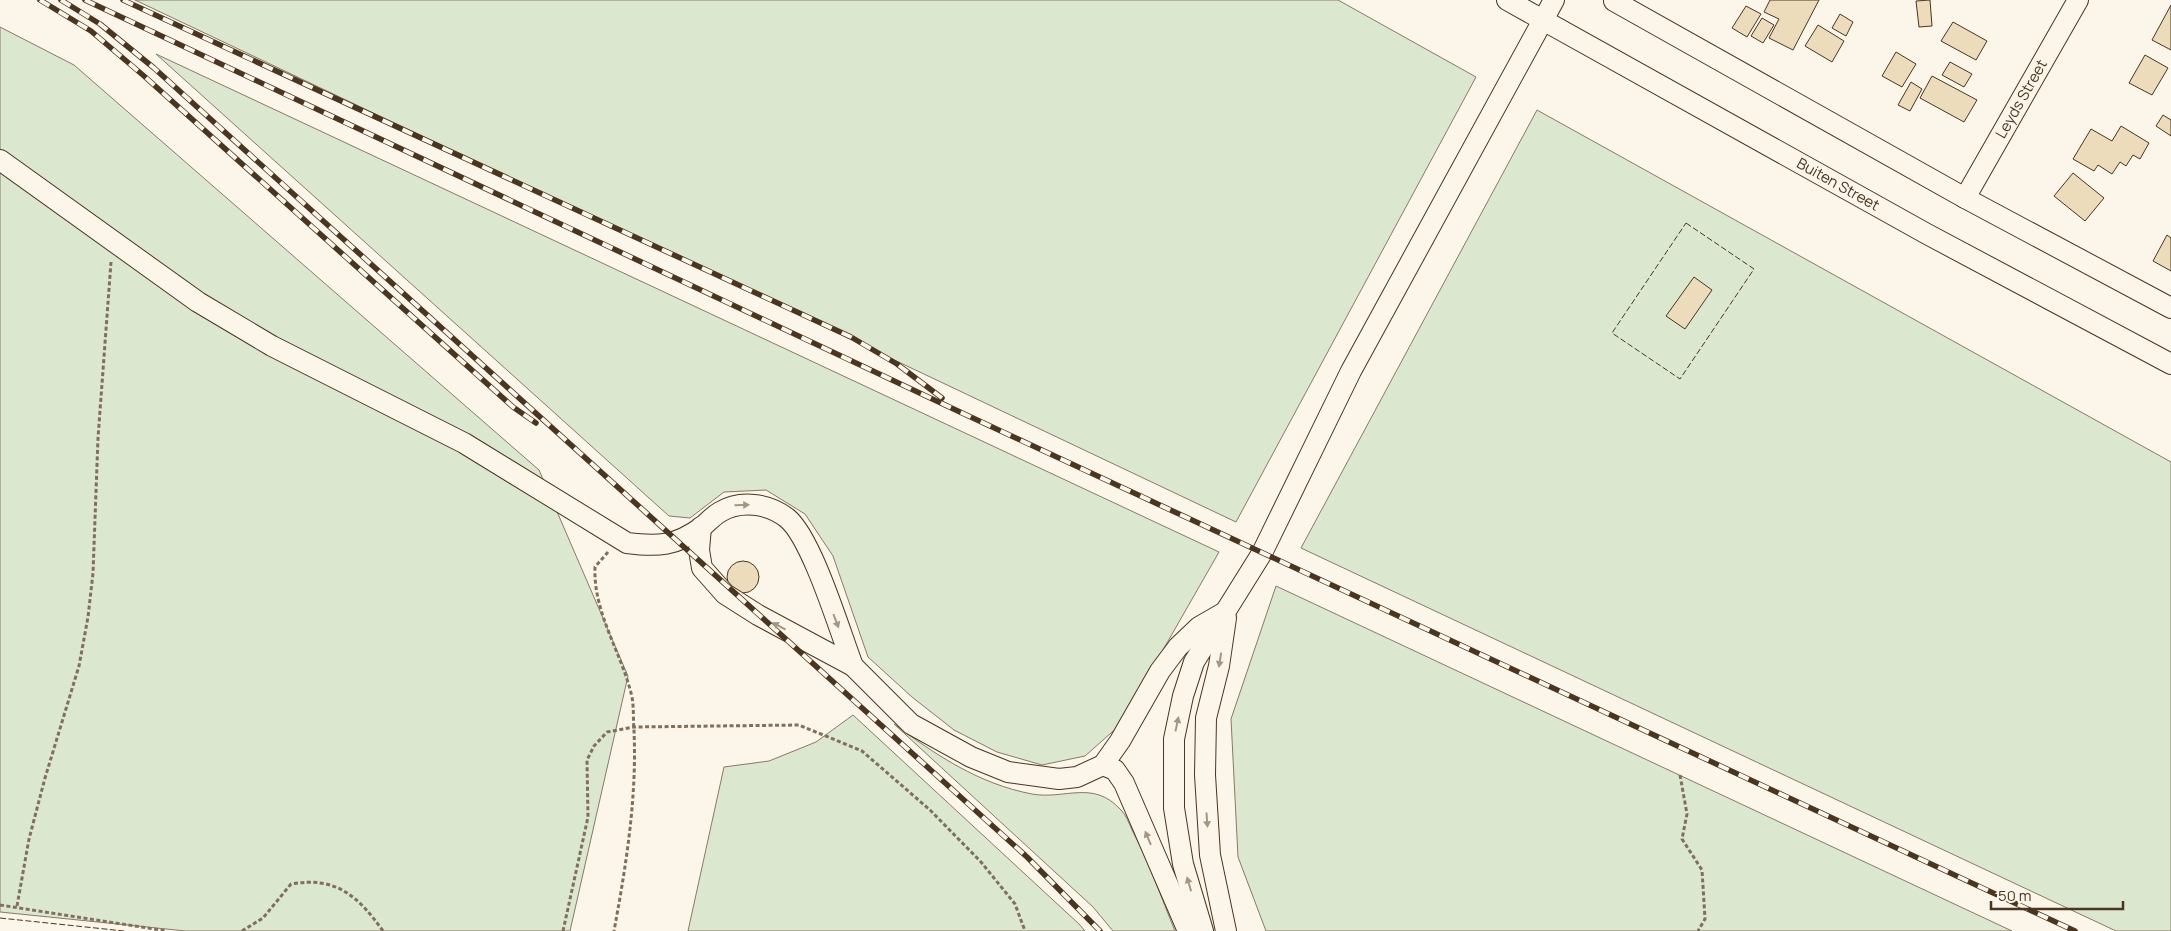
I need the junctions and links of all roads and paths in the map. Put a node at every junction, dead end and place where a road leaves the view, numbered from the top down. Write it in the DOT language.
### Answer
graph roads {
  1 [pos="1507,0"];
  2 [pos="1554,0"];
  3 [pos="2078,0"];
  4 [pos="1614,1"];
  5 [pos="1544,20"];
  6 [pos="0,160"];
  7 [pos="1965,198"];
  8 [pos="112,240"];
  9 [pos="2171,308"];
  10 [pos="2171,364"];
  11 [pos="701,528"];
  12 [pos="627,543"];
  13 [pos="1227,611"];
  14 [pos="853,666"];
  15 [pos="634,727"];
  16 [pos="1103,764"];
  17 [pos="1680,775"];
  18 [pos="0,905"];
  19 [pos="16,906"];
  20 [pos="168,931"];
  21 [pos="242,931"];
  22 [pos="383,931"];
  23 [pos="563,931"];
  24 [pos="614,931"];
  25 [pos="1025,931"];
  26 [pos="1188,931"];
  27 [pos="1203,931"];
  28 [pos="1226,931"];
  29 [pos="1698,931"];
  1 -- 5 [label="street, Buiten Street"];
  2 -- 5 [label="street"];
  3 -- 7 [label="street, Leyds Street"];
  4 -- 7 [label="street"];
  5 -- 10 [label="street, Buiten Street"];
  5 -- 13 [label="street"];
  6 -- 8 [label="street"];
  7 -- 9 [label="street"];
  8 -- 12 [label="street"];
  8 -- 19 [label="path"];
  11 -- 12 [label="street"];
  14 -- 11 [label="street, one-way"];
  11 -- 14 [label="street, one-way"];
  12 -- 15 [label="path"];
  13 -- 16 [label="street"];
  27 -- 13 [label="street, one-way"];
  13 -- 28 [label="street, one-way"];
  14 -- 16 [label="street"];
  15 -- 23 [label="path"];
  15 -- 24 [label="path"];
  15 -- 25 [label="path"];
  26 -- 16 [label="street, one-way"];
  17 -- 29 [label="path"];
  18 -- 19 [label="path"];
  19 -- 20 [label="path"];
  21 -- 22 [label="path"];
}
